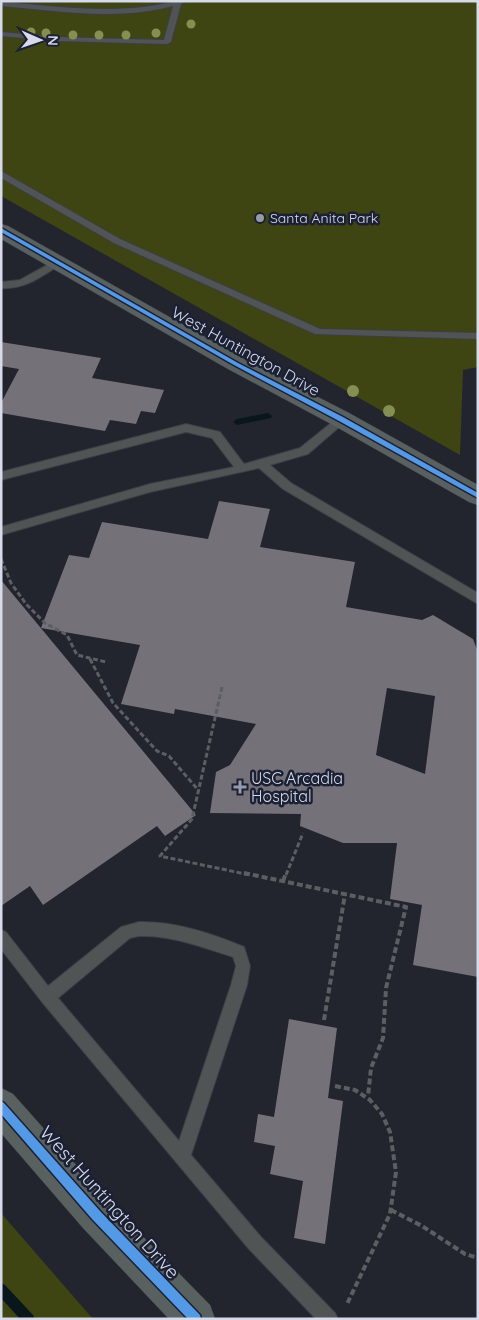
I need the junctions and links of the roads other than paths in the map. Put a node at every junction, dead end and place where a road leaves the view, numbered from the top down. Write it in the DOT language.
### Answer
graph roads {
  1 [pos="181,2"];
  2 [pos="1,4"];
  3 [pos="1,34"];
  4 [pos="1,174"];
  5 [pos="1,230"];
  6 [pos="58,262"];
  7 [pos="1,285"];
  8 [pos="478,336"];
  9 [pos="341,419"];
  10 [pos="262,464"];
  11 [pos="242,469"];
  12 [pos="1,476"];
  13 [pos="478,496"];
  14 [pos="1,531"];
  15 [pos="478,599"];
  16 [pos="1,937"];
  17 [pos="47,997"];
  18 [pos="1,1106"];
  19 [pos="182,1157"];
  20 [pos="196,1319"];
  21 [pos="329,1319"];
  1 -- 2 [label="lane"];
  1 -- 3 [label="lane"];
  4 -- 8 [label="lane"];
  5 -- 6 [label="main road, West Huntington Drive"];
  6 -- 7 [label="lane"];
  6 -- 9 [label="main road, West Huntington Drive"];
  9 -- 10 [label="lane"];
  9 -- 13 [label="main road, West Huntington Drive"];
  10 -- 11 [label="lane"];
  10 -- 15 [label="lane"];
  11 -- 12 [label="lane"];
  11 -- 14 [label="lane"];
  16 -- 17 [label="lane"];
  17 -- 19 [label="lane"];
  17 -- 19 [label="lane"];
  18 -- 20 [label="main road, West Huntington Drive"];
  19 -- 21 [label="lane"];
}
